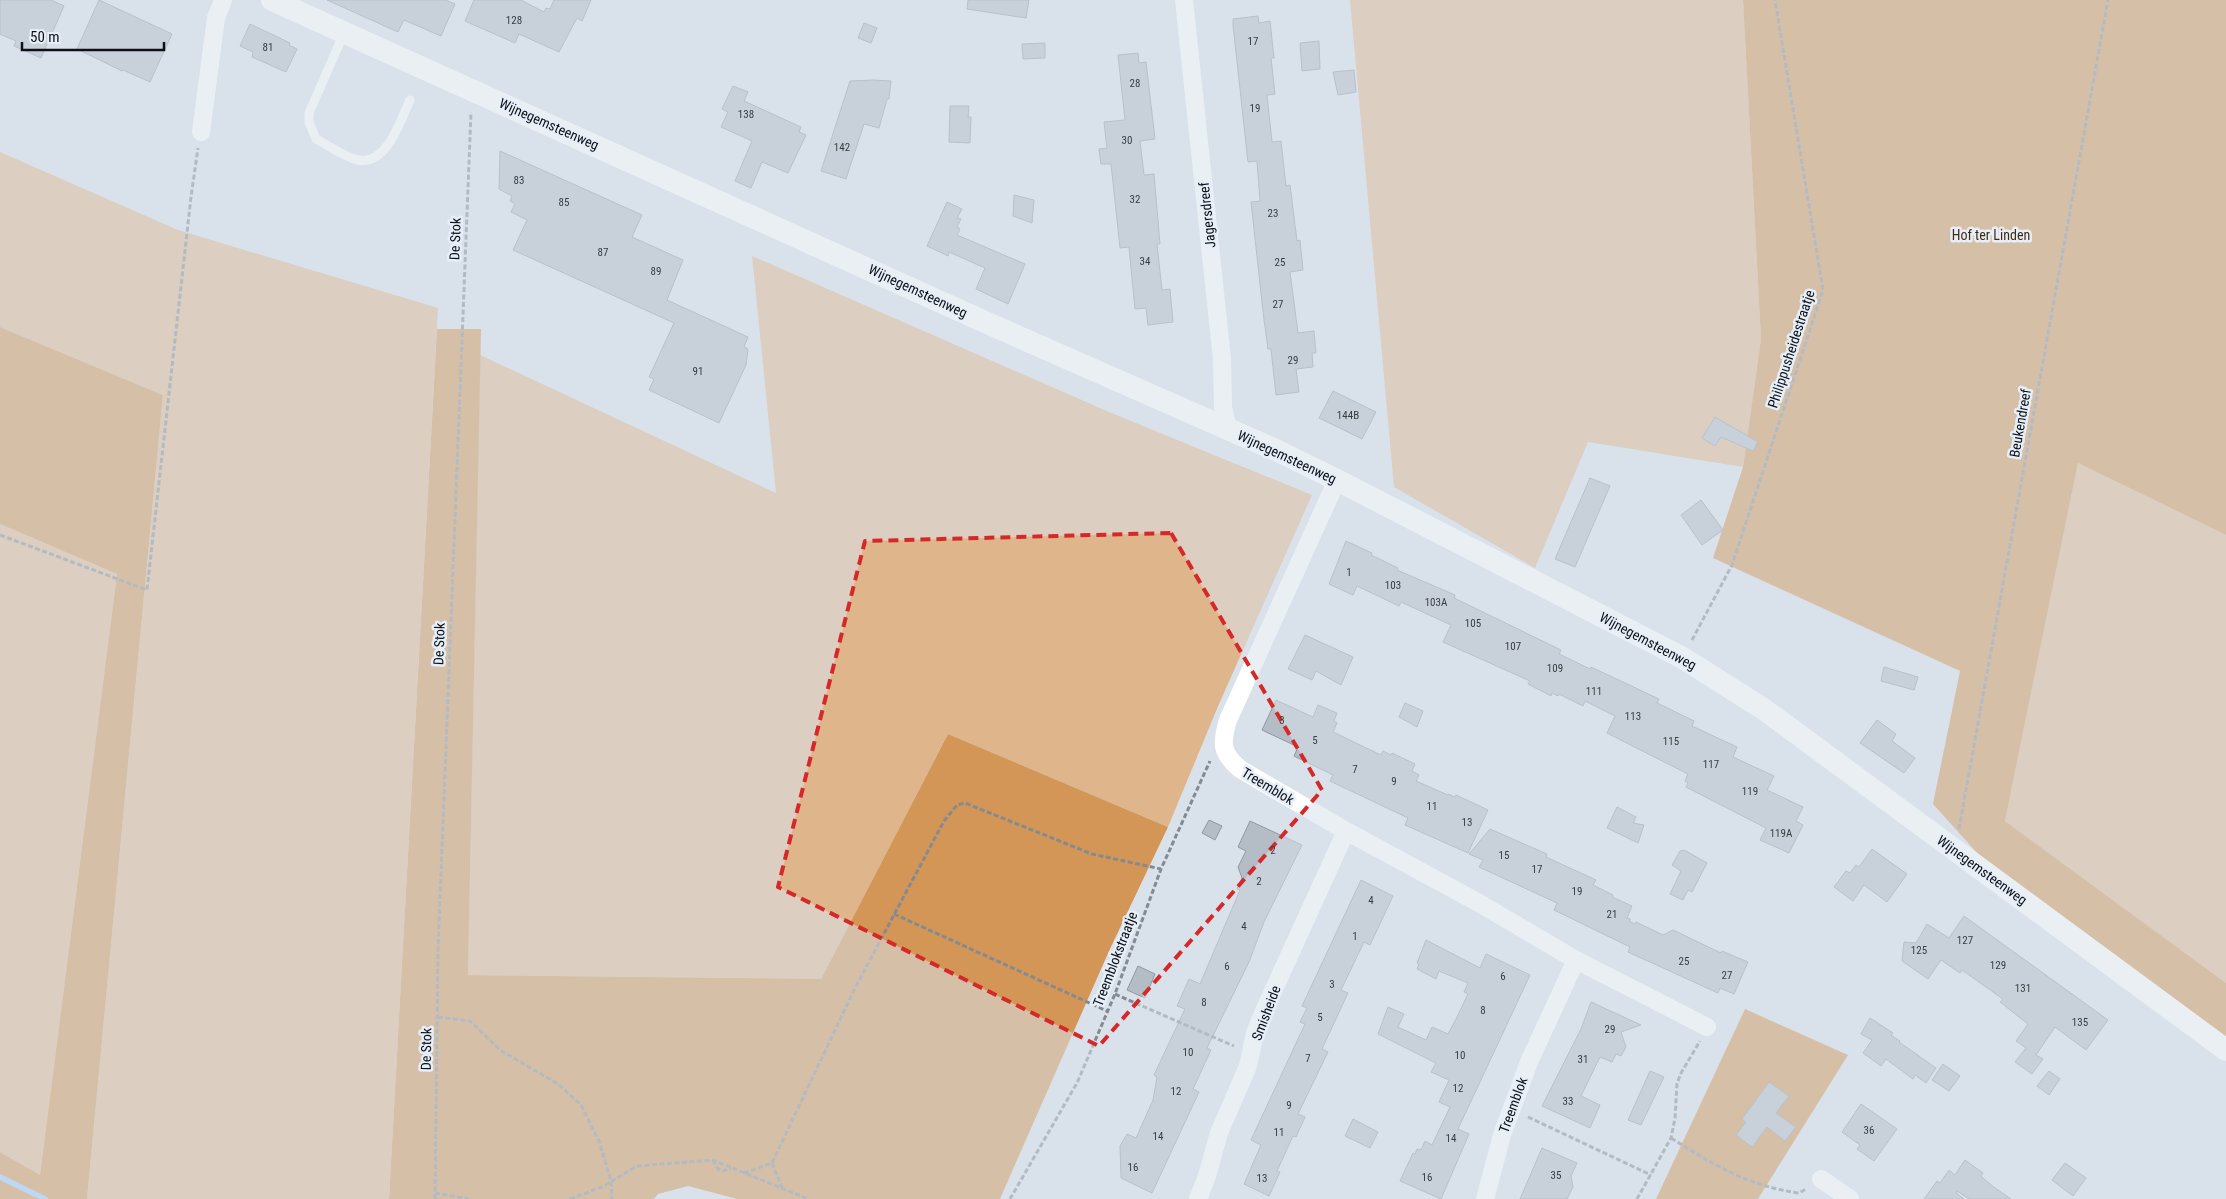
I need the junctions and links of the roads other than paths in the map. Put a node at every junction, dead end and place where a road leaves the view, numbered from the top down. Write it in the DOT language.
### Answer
graph roads {
  1 [pos="223,0"];
  2 [pos="272,0"];
  3 [pos="1184,0"];
  4 [pos="344,32"];
  5 [pos="410,100"];
  6 [pos="200,132"];
  7 [pos="1228,430"];
  8 [pos="1337,480"];
  9 [pos="1346,831"];
  10 [pos="1576,960"];
  11 [pos="1707,1027"];
  12 [pos="2226,1050"];
  13 [pos="1821,1179"];
  14 [pos="1198,1199"];
  15 [pos="1485,1199"];
  16 [pos="1850,1199"];
  1 -- 6 [label="street"];
  2 -- 4 [label="street, Wijnegemsteenweg"];
  3 -- 7 [label="street, Jagersdreef"];
  4 -- 5 [label="lane"];
  4 -- 7 [label="street, Wijnegemsteenweg"];
  7 -- 8 [label="street, Wijnegemsteenweg"];
  8 -- 9 [label="street, Treemblok"];
  8 -- 12 [label="street, Wijnegemsteenweg"];
  9 -- 10 [label="street, Treemblok"];
  9 -- 14 [label="street, Smisheide"];
  10 -- 11 [label="street, Treemblok"];
  10 -- 15 [label="street, Treemblok"];
  13 -- 16 [label="street"];
}
